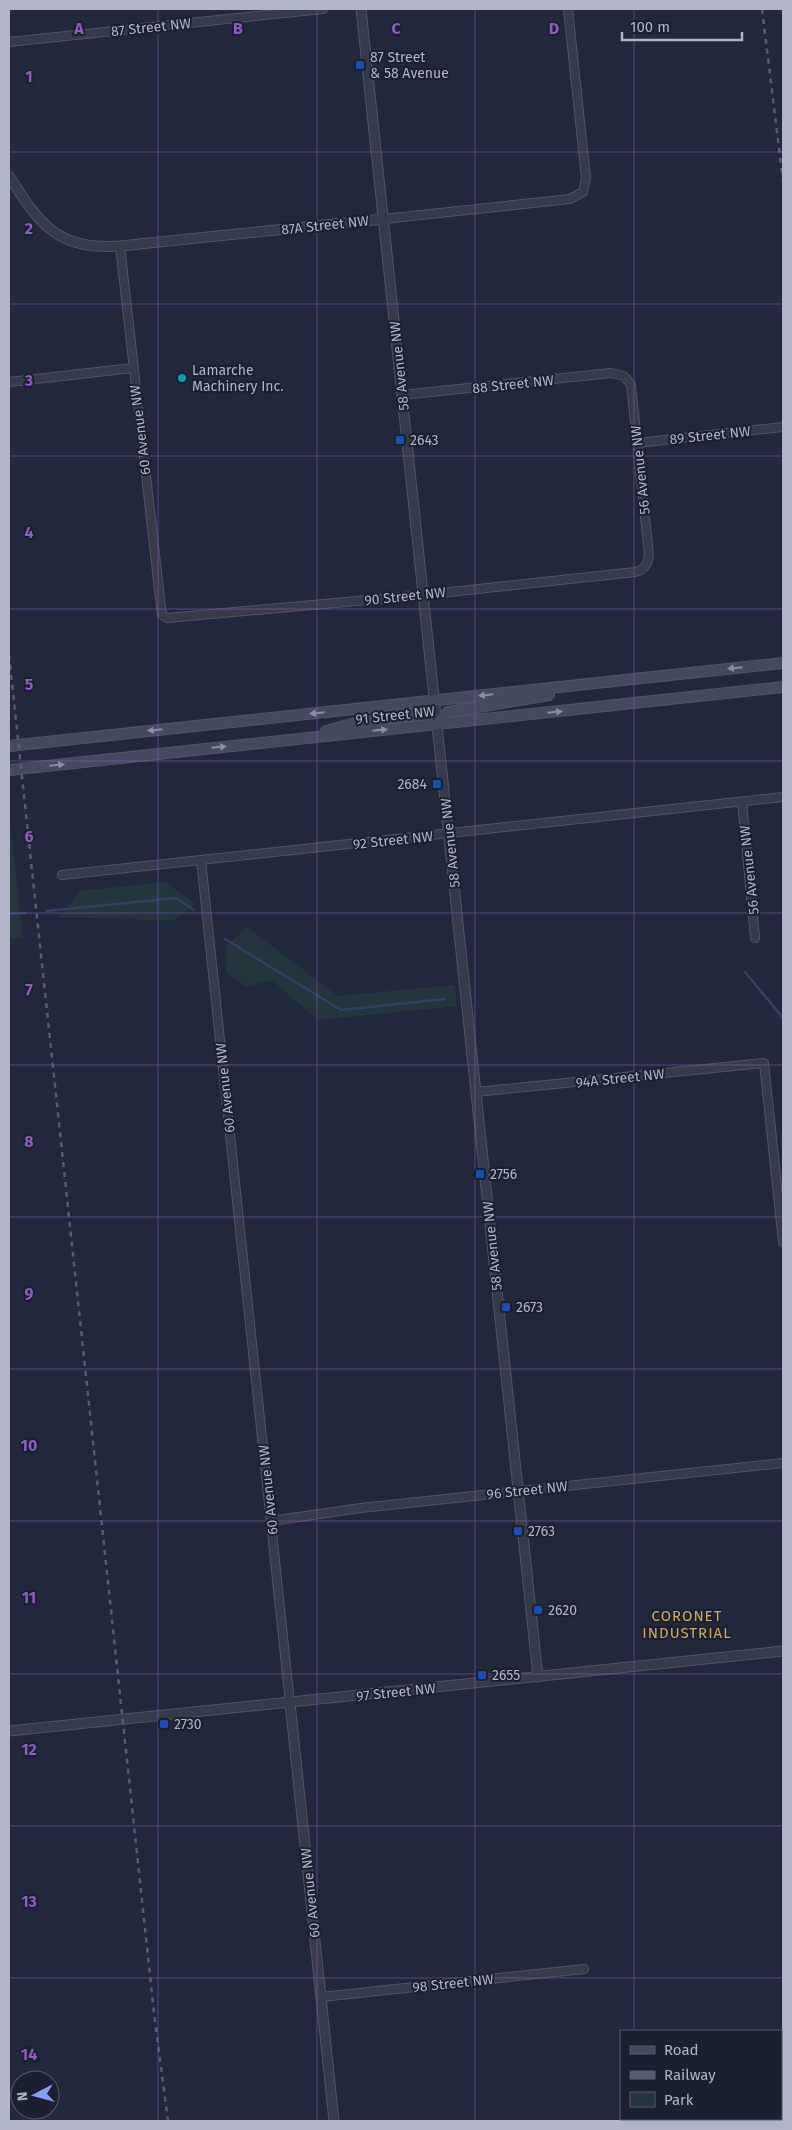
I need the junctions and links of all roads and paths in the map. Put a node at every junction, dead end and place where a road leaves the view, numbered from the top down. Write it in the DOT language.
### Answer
graph roads {
  1 [pos="323,9"];
  2 [pos="361,9"];
  3 [pos="568,9"];
  4 [pos="9,42"];
  5 [pos="9,176"];
  6 [pos="383,218"];
  7 [pos="120,246"];
  8 [pos="133,368"];
  9 [pos="624,376"];
  10 [pos="9,382"];
  11 [pos="402,395"];
  12 [pos="783,427"];
  13 [pos="637,443"];
  14 [pos="646,566"];
  15 [pos="424,595"];
  16 [pos="162,615"];
  17 [pos="783,663"];
  18 [pos="569,687"];
  19 [pos="783,687"];
  20 [pos="435,700"];
  21 [pos="437,724"];
  22 [pos="292,740"];
  23 [pos="9,746"];
  24 [pos="9,770"];
  25 [pos="783,798"];
  26 [pos="742,802"];
  27 [pos="449,835"];
  28 [pos="201,860"];
  29 [pos="62,875"];
  30 [pos="756,938"];
  31 [pos="476,1092"];
  32 [pos="783,1242"];
  33 [pos="783,1463"];
  34 [pos="518,1491"];
  35 [pos="271,1521"];
  36 [pos="783,1651"];
  37 [pos="538,1677"];
  38 [pos="290,1703"];
  39 [pos="9,1731"];
  40 [pos="584,1969"];
  41 [pos="321,1997"];
  42 [pos="334,2121"];
  1 -- 4 [label="street, 87 Street NW"];
  2 -- 6 [label="street, 58 Avenue NW"];
  3 -- 6 [label="street, 87A Street NW"];
  5 -- 7 [label="street, 87A Street NW"];
  6 -- 7 [label="street, 87A Street NW"];
  6 -- 11 [label="street, 58 Avenue NW"];
  7 -- 8 [label="street, 60 Avenue NW"];
  8 -- 10 [label="street"];
  8 -- 16 [label="street, 60 Avenue NW"];
  9 -- 11 [label="street, 88 Street NW"];
  9 -- 13 [label="street, 56 Avenue NW"];
  11 -- 15 [label="street, 58 Avenue NW"];
  12 -- 13 [label="street, 89 Street NW"];
  13 -- 14 [label="street, 56 Avenue NW"];
  14 -- 15 [label="street, 90 Street NW"];
  15 -- 16 [label="street, 90 Street NW"];
  15 -- 20 [label="street, 58 Avenue NW"];
  17 -- 18 [label="main road, 91 Street NW, one-way"];
  18 -- 20 [label="main road, 91 Street NW, one-way"];
  18 -- 21 [label="main road"];
  21 -- 19 [label="main road, 91 Street NW, one-way"];
  20 -- 21 [label="street, 58 Avenue NW"];
  20 -- 22 [label="main road"];
  20 -- 23 [label="main road, 91 Street NW, one-way"];
  22 -- 21 [label="main road, 91 Street NW, one-way"];
  21 -- 27 [label="street, 58 Avenue NW"];
  24 -- 22 [label="main road, 91 Street NW, one-way"];
  25 -- 26 [label="street, 92 Street NW"];
  26 -- 27 [label="street, 92 Street NW"];
  26 -- 30 [label="street, 56 Avenue NW"];
  27 -- 28 [label="street, 92 Street NW"];
  27 -- 31 [label="street, 58 Avenue NW"];
  28 -- 29 [label="street, 92 Street NW"];
  28 -- 35 [label="street, 60 Avenue NW"];
  31 -- 32 [label="street, 94A Street NW"];
  31 -- 34 [label="street, 58 Avenue NW"];
  33 -- 34 [label="street, 96 Street NW"];
  34 -- 35 [label="street, 96 Street NW"];
  34 -- 37 [label="street, 58 Avenue NW"];
  35 -- 38 [label="street, 60 Avenue NW"];
  36 -- 37 [label="street, 97 Street NW"];
  37 -- 38 [label="street, 97 Street NW"];
  38 -- 39 [label="street, 97 Street NW"];
  38 -- 41 [label="street, 60 Avenue NW"];
  40 -- 41 [label="street, 98 Street NW"];
  41 -- 42 [label="street, 60 Avenue NW"];
}
